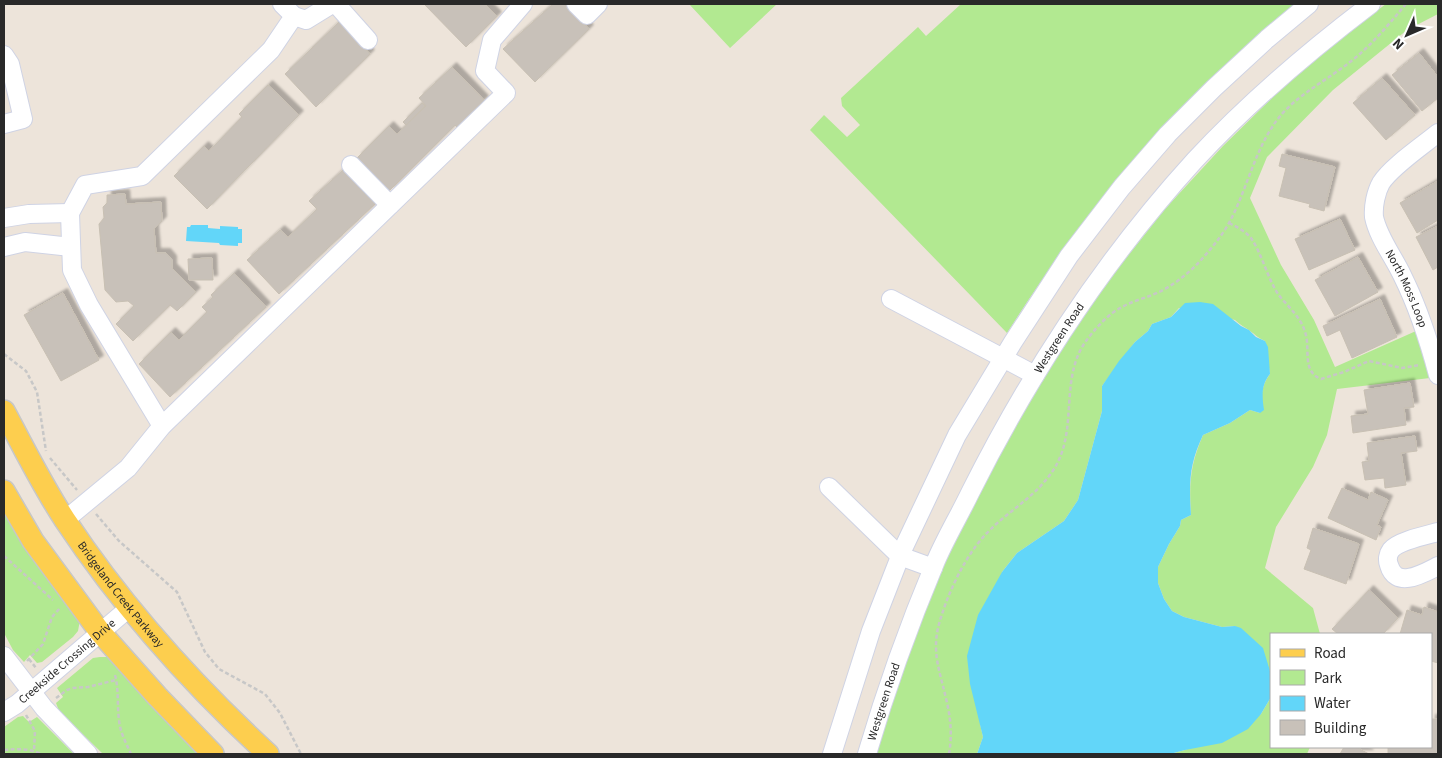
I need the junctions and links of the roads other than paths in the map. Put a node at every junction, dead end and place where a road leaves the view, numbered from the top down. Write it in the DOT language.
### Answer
graph roads {
  1 [pos="332,4"];
  2 [pos="336,4"];
  3 [pos="576,4"];
  4 [pos="598,4"];
  5 [pos="1310,4"];
  6 [pos="1371,4"];
  7 [pos="514,7"];
  8 [pos="288,10"];
  9 [pos="368,40"];
  10 [pos="4,55"];
  11 [pos="4,124"];
  12 [pos="1438,133"];
  13 [pos="351,165"];
  14 [pos="390,205"];
  15 [pos="70,213"];
  16 [pos="4,218"];
  17 [pos="4,247"];
  18 [pos="71,247"];
  19 [pos="891,299"];
  20 [pos="1003,358"];
  21 [pos="1437,369"];
  22 [pos="1035,375"];
  23 [pos="4,411"];
  24 [pos="162,426"];
  25 [pos="829,487"];
  26 [pos="4,491"];
  27 [pos="65,520"];
  28 [pos="1438,532"];
  29 [pos="900,556"];
  30 [pos="1438,566"];
  31 [pos="934,568"];
  32 [pos="130,608"];
  33 [pos="100,632"];
  34 [pos="4,656"];
  35 [pos="31,692"];
  36 [pos="4,712"];
  37 [pos="88,754"];
  38 [pos="212,754"];
  39 [pos="268,754"];
  40 [pos="832,754"];
  41 [pos="867,754"];
  1 -- 8 [label="street"];
  2 -- 9 [label="street"];
  3 -- 4 [label="street"];
  5 -- 20 [label="street"];
  6 -- 22 [label="street, Westgreen Road"];
  7 -- 14 [label="street"];
  8 -- 15 [label="street"];
  10 -- 11 [label="street"];
  12 -- 21 [label="street, North Moss Loop"];
  13 -- 14 [label="street"];
  14 -- 24 [label="street"];
  15 -- 16 [label="street"];
  15 -- 18 [label="street"];
  17 -- 18 [label="street"];
  18 -- 24 [label="street"];
  19 -- 20 [label="street"];
  20 -- 22 [label="street"];
  20 -- 29 [label="street"];
  22 -- 31 [label="street, Westgreen Road"];
  23 -- 27 [label="main road, Bridgeland Creek Parkway"];
  24 -- 27 [label="street"];
  25 -- 29 [label="street"];
  26 -- 33 [label="main road"];
  27 -- 32 [label="main road, Bridgeland Creek Parkway"];
  28 -- 30 [label="street"];
  29 -- 31 [label="street"];
  29 -- 40 [label="street"];
  31 -- 41 [label="street, Westgreen Road"];
  32 -- 33 [label="street, Creekside Crossing Drive"];
  32 -- 39 [label="main road, Bridgeland Creek Parkway"];
  33 -- 35 [label="street, Creekside Crossing Drive"];
  33 -- 38 [label="main road"];
  34 -- 35 [label="street"];
  35 -- 36 [label="street, Creekside Crossing Drive"];
  35 -- 37 [label="street"];
}
